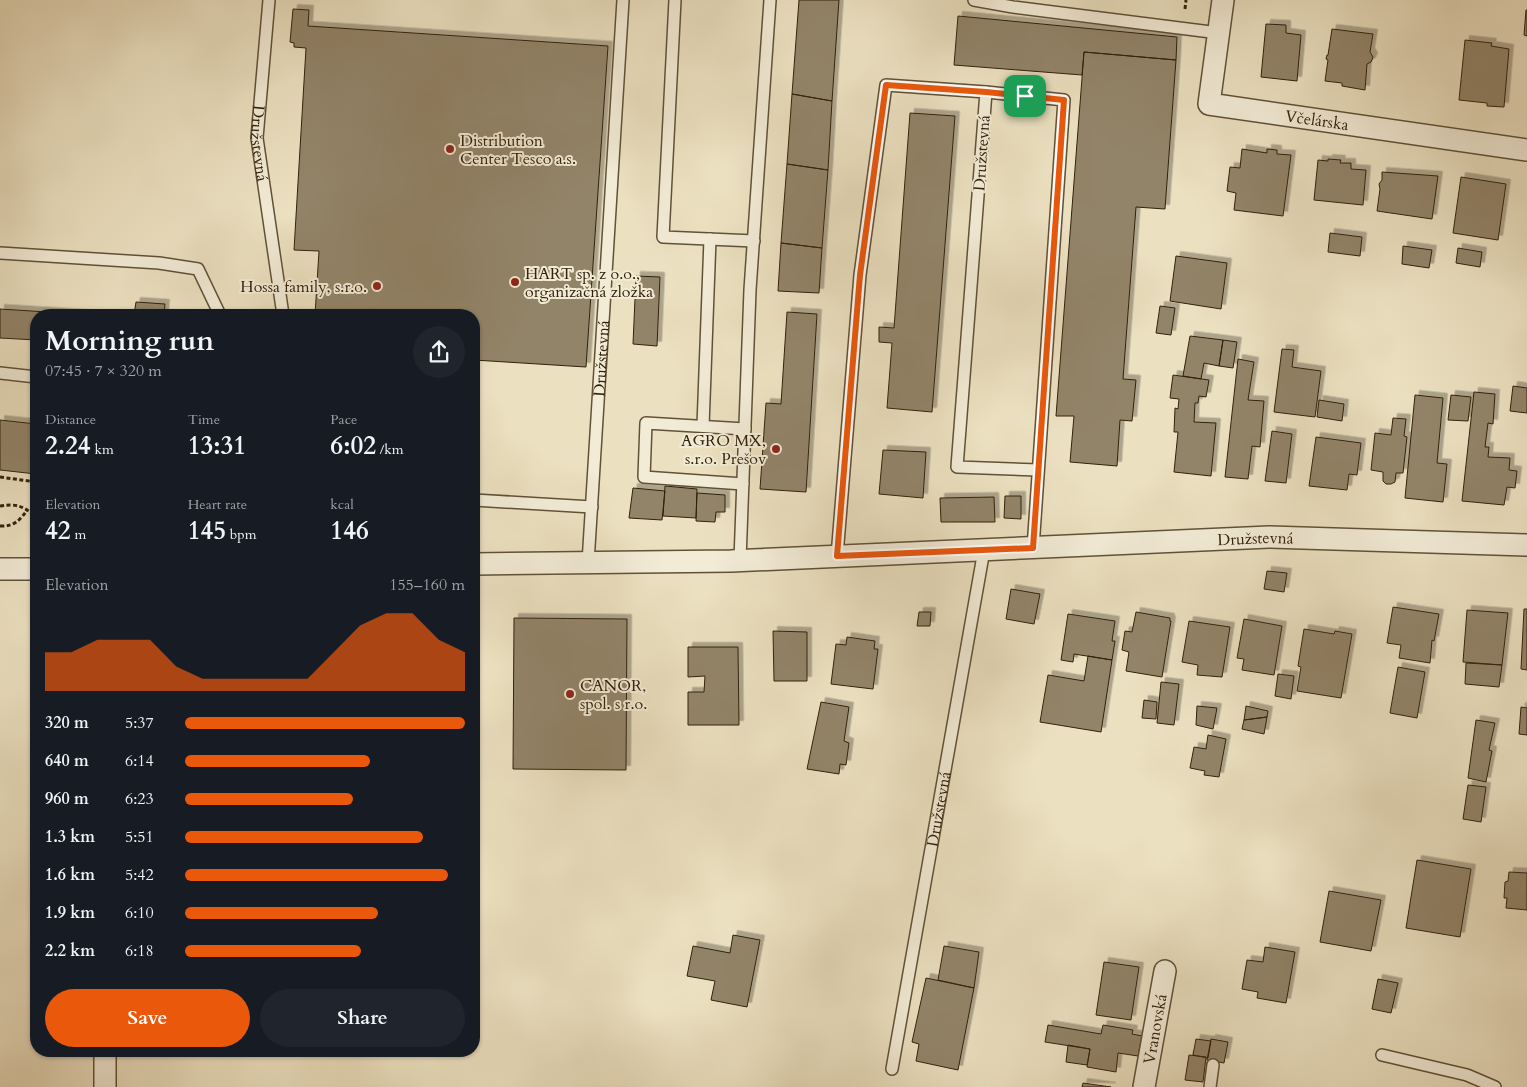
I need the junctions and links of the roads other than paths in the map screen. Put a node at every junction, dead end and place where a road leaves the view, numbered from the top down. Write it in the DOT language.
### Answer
graph roads {
  1 [pos="269,0"];
  2 [pos="623,0"];
  3 [pos="675,0"];
  4 [pos="770,0"];
  5 [pos="974,0"];
  6 [pos="1223,0"];
  7 [pos="1219,33"];
  8 [pos="986,92"];
  9 [pos="1527,150"];
  10 [pos="710,239"];
  11 [pos="754,241"];
  12 [pos="0,253"];
  13 [pos="218,309"];
  14 [pos="282,309"];
  15 [pos="0,373"];
  16 [pos="30,376"];
  17 [pos="703,426"];
  18 [pos="745,429"];
  19 [pos="1038,470"];
  20 [pos="743,484"];
  21 [pos="480,500"];
  22 [pos="592,507"];
  23 [pos="1527,546"];
  24 [pos="1033,548"];
  25 [pos="984,550"];
  26 [pos="837,556"];
  27 [pos="740,560"];
  28 [pos="588,563"];
  29 [pos="480,564"];
  30 [pos="0,569"];
  31 [pos="30,569"];
  32 [pos="1165,971"];
  33 [pos="1382,1055"];
  34 [pos="105,1057"];
  35 [pos="1213,1065"];
  36 [pos="892,1069"];
  37 [pos="105,1087"];
  38 [pos="1144,1087"];
  39 [pos="1210,1087"];
  40 [pos="1495,1087"];
  1 -- 14 [label="lane, Družstevná"];
  2 -- 22 [label="lane, Družstevná"];
  3 -- 10 [label="lane"];
  4 -- 11 [label="lane"];
  5 -- 7 [label="lane"];
  6 -- 7 [label="street, Včelárska"];
  7 -- 9 [label="street, Včelárska"];
  8 -- 19 [label="lane"];
  8 -- 19 [label="lane, Družstevná"];
  8 -- 26 [label="lane, Družstevná"];
  10 -- 11 [label="lane"];
  10 -- 17 [label="lane"];
  11 -- 18 [label="lane"];
  12 -- 13 [label="lane"];
  15 -- 16 [label="lane"];
  17 -- 18 [label="lane"];
  17 -- 20 [label="lane"];
  18 -- 20 [label="lane"];
  19 -- 24 [label="lane"];
  20 -- 27 [label="lane"];
  21 -- 22 [label="lane"];
  22 -- 28 [label="lane, Družstevná"];
  23 -- 24 [label="street, Družstevná"];
  24 -- 25 [label="street, Družstevná"];
  25 -- 26 [label="street, Družstevná"];
  25 -- 36 [label="lane, Družstevná"];
  26 -- 27 [label="street, Družstevná"];
  27 -- 28 [label="street, Družstevná"];
  28 -- 29 [label="street, Družstevná"];
  30 -- 31 [label="street"];
  32 -- 38 [label="street, Vranovská"];
  33 -- 40 [label="lane"];
  34 -- 37 [label="street"];
  35 -- 39 [label="lane"];
}
